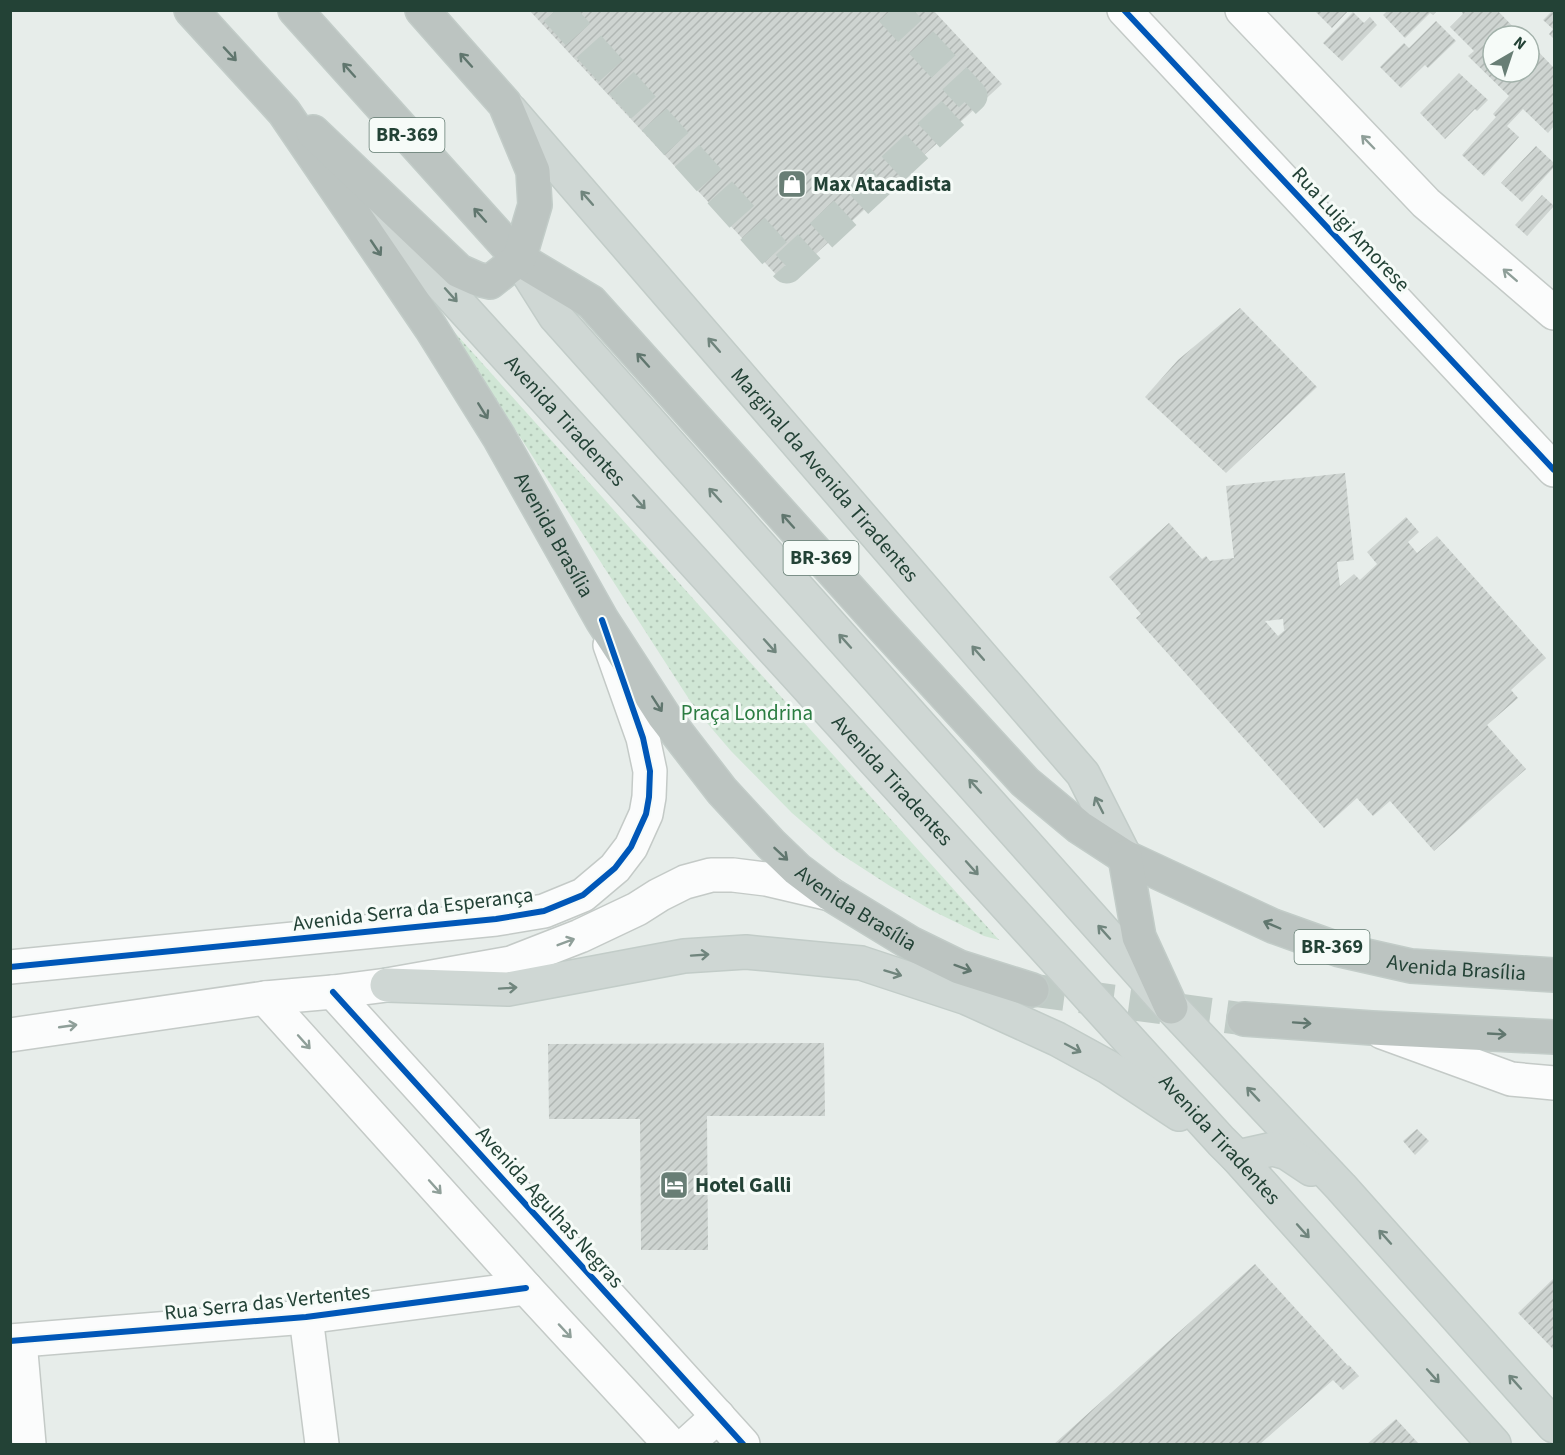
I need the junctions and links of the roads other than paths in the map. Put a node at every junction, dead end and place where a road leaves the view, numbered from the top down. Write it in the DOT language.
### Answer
graph roads {
  1 [pos="191,10"];
  2 [pos="295,10"];
  3 [pos="422,10"];
  4 [pos="1124,10"];
  5 [pos="1242,10"];
  6 [pos="505,104"];
  7 [pos="284,112"];
  8 [pos="519,259"];
  9 [pos="1554,313"];
  10 [pos="1554,470"];
  11 [pos="602,620"];
  12 [pos="1125,857"];
  13 [pos="830,894"];
  14 [pos="10,967"];
  15 [pos="1554,975"];
  16 [pos="387,985"];
  17 [pos="1032,990"];
  18 [pos="333,992"];
  19 [pos="265,998"];
  20 [pos="1171,1007"];
  21 [pos="1244,1019"];
  22 [pos="1372,1028"];
  23 [pos="10,1035"];
  24 [pos="1554,1037"];
  25 [pos="1554,1083"];
  26 [pos="1229,1149"];
  27 [pos="1341,1187"];
  28 [pos="526,1288"];
  29 [pos="306,1317"];
  30 [pos="15,1341"];
  31 [pos="718,1416"];
  32 [pos="1554,1426"];
  33 [pos="29,1444"];
  34 [pos="322,1444"];
  35 [pos="670,1444"];
  36 [pos="687,1444"];
  37 [pos="743,1444"];
  38 [pos="1494,1444"];
  1 -- 7 [label="highway, Avenida Tiradentes, one-way"];
  8 -- 2 [label="highway, BR-369, one-way"];
  6 -- 3 [label="highway, one-way"];
  4 -- 10 [label="street, Rua Luigi Amorese"];
  9 -- 5 [label="street, one-way"];
  6 -- 8 [label="highway"];
  12 -- 6 [label="main road, Marginal da Avenida Tiradentes, one-way"];
  7 -- 8 [label="highway"];
  7 -- 11 [label="highway, Avenida Brasília, one-way"];
  7 -- 26 [label="main road, Avenida Tiradentes, one-way"];
  12 -- 8 [label="highway, BR-369, one-way"];
  20 -- 8 [label="main road, one-way"];
  11 -- 13 [label="highway, Avenida Brasília, one-way"];
  11 -- 14 [label="street, Avenida Serra da Esperança"];
  15 -- 12 [label="highway, Avenida Brasília / BR-369, one-way"];
  12 -- 20 [label="highway"];
  16 -- 13 [label="street, one-way"];
  13 -- 17 [label="highway, Avenida Brasília, one-way"];
  16 -- 18 [label="street"];
  16 -- 26 [label="main road, one-way"];
  18 -- 19 [label="street"];
  18 -- 31 [label="street, Avenida Agulhas Negras"];
  23 -- 19 [label="street, one-way"];
  19 -- 28 [label="street, one-way"];
  27 -- 20 [label="main road, one-way"];
  21 -- 22 [label="highway, one-way"];
  22 -- 24 [label="highway, one-way"];
  22 -- 25 [label="street"];
  26 -- 27 [label="main road"];
  26 -- 38 [label="main road, Avenida Tiradentes, one-way"];
  32 -- 27 [label="main road, one-way"];
  28 -- 29 [label="street, Rua Serra das Vertentes"];
  28 -- 35 [label="street, one-way"];
  29 -- 30 [label="street, Rua Serra das Vertentes"];
  29 -- 34 [label="street"];
  30 -- 33 [label="street"];
  31 -- 36 [label="street"];
  31 -- 37 [label="street, Avenida Agulhas Negras"];
}
